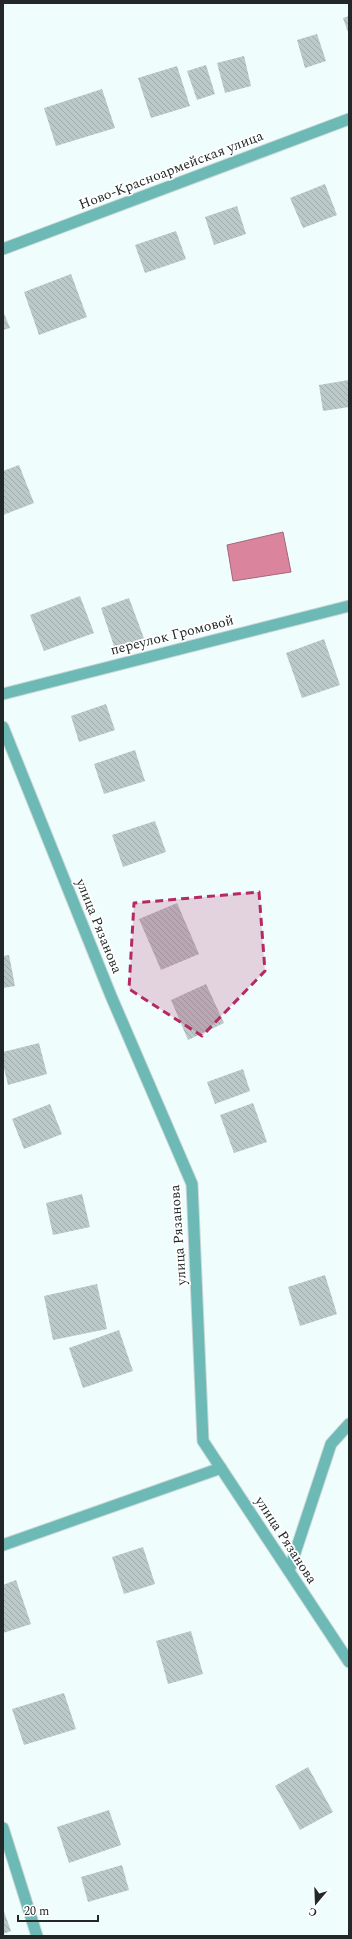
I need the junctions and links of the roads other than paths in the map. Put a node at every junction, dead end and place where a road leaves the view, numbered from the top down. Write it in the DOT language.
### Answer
graph roads {
  1 [pos="349,119"];
  2 [pos="3,249"];
  3 [pos="349,606"];
  4 [pos="3,694"];
  5 [pos="3,728"];
  6 [pos="349,1424"];
  7 [pos="221,1468"];
  8 [pos="3,1545"];
  9 [pos="289,1571"];
  10 [pos="349,1662"];
  11 [pos="3,1828"];
  12 [pos="37,1936"];
  1 -- 2 [label="street, Ново-Красноармейская улица"];
  3 -- 4 [label="street, переулок Громовой"];
  5 -- 7 [label="street, улица Рязанова"];
  6 -- 9 [label="street"];
  7 -- 8 [label="street"];
  7 -- 9 [label="street, улица Рязанова"];
  9 -- 10 [label="street, улица Рязанова"];
  11 -- 12 [label="street"];
}
